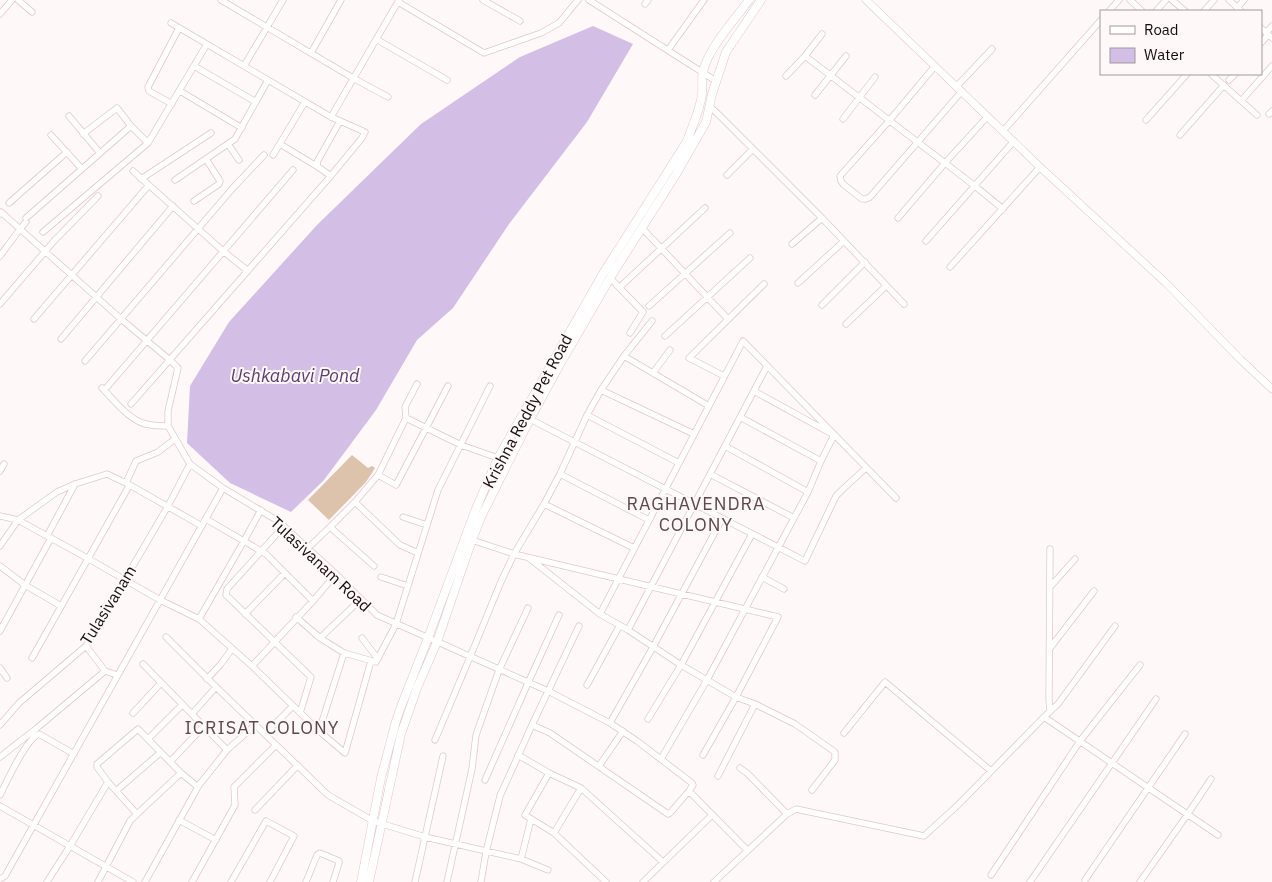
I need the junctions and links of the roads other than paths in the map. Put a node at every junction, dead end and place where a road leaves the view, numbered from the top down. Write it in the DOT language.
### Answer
graph roads {
  1 [pos="12,0"];
  2 [pos="18,0"];
  3 [pos="283,0"];
  4 [pos="341,0"];
  5 [pos="483,0"];
  6 [pos="578,0"];
  7 [pos="589,0"];
  8 [pos="704,0"];
  9 [pos="749,0"];
  10 [pos="761,0"];
  11 [pos="866,0"];
  12 [pos="1119,0"];
  13 [pos="1130,0"];
  14 [pos="1166,0"];
  15 [pos="1172,0"];
  16 [pos="1214,0"];
  17 [pos="1229,0"];
  18 [pos="1244,0"];
  19 [pos="224,1"];
  20 [pos="399,1"];
  21 [pos="598,2"];
  22 [pos="1239,9"];
  23 [pos="1109,10"];
  24 [pos="1141,10"];
  25 [pos="1157,10"];
  26 [pos="1184,10"];
  27 [pos="1205,10"];
  28 [pos="32,12"];
  29 [pos="0,14"];
  30 [pos="520,21"];
  31 [pos="1100,21"];
  32 [pos="171,23"];
  33 [pos="1272,26"];
  34 [pos="267,27"];
  35 [pos="179,28"];
  36 [pos="822,34"];
  37 [pos="1269,35"];
  38 [pos="376,39"];
  39 [pos="717,43"];
  40 [pos="207,44"];
  41 [pos="992,49"];
  42 [pos="668,50"];
  43 [pos="728,50"];
  44 [pos="311,53"];
  45 [pos="805,56"];
  46 [pos="846,56"];
  47 [pos="194,66"];
  48 [pos="244,66"];
  49 [pos="935,66"];
  50 [pos="1272,66"];
  51 [pos="702,72"];
  52 [pos="1186,75"];
  53 [pos="1212,75"];
  54 [pos="1234,75"];
  55 [pos="786,76"];
  56 [pos="831,76"];
  57 [pos="875,77"];
  58 [pos="353,78"];
  59 [pos="268,80"];
  60 [pos="447,80"];
  61 [pos="1230,80"];
  62 [pos="716,81"];
  63 [pos="1224,85"];
  64 [pos="960,89"];
  65 [pos="180,91"];
  66 [pos="815,95"];
  67 [pos="388,96"];
  68 [pos="859,97"];
  69 [pos="1241,101"];
  70 [pos="256,102"];
  71 [pos="305,102"];
  72 [pos="172,104"];
  73 [pos="709,106"];
  74 [pos="1257,115"];
  75 [pos="69,116"];
  76 [pos="988,116"];
  77 [pos="331,117"];
  78 [pos="843,119"];
  79 [pos="1146,120"];
  80 [pos="340,121"];
  81 [pos="889,121"];
  82 [pos="131,126"];
  83 [pos="242,128"];
  84 [pos="1003,131"];
  85 [pos="212,133"];
  86 [pos="83,134"];
  87 [pos="51,135"];
  88 [pos="1180,135"];
  89 [pos="1014,141"];
  90 [pos="918,142"];
  91 [pos="148,143"];
  92 [pos="228,144"];
  93 [pos="280,144"];
  94 [pos="753,149"];
  95 [pos="67,152"];
  96 [pos="100,153"];
  97 [pos="264,155"];
  98 [pos="273,155"];
  99 [pos="206,159"];
  100 [pos="239,160"];
  101 [pos="945,163"];
  102 [pos="318,167"];
  103 [pos="1040,167"];
  104 [pos="82,169"];
  105 [pos="293,170"];
  106 [pos="133,171"];
  107 [pos="727,175"];
  108 [pos="331,176"];
  109 [pos="141,179"];
  110 [pos="175,180"];
  111 [pos="148,186"];
  112 [pos="975,186"];
  113 [pos="98,196"];
  114 [pos="194,201"];
  115 [pos="173,206"];
  116 [pos="705,208"];
  117 [pos="1003,209"];
  118 [pos="0,213"];
  119 [pos="822,218"];
  120 [pos="898,218"];
  121 [pos="642,228"];
  122 [pos="20,229"];
  123 [pos="199,229"];
  124 [pos="43,232"];
  125 [pos="730,233"];
  126 [pos="844,241"];
  127 [pos="926,241"];
  128 [pos="792,244"];
  129 [pos="660,249"];
  130 [pos="46,251"];
  131 [pos="223,251"];
  132 [pos="0,256"];
  133 [pos="750,258"];
  134 [pos="865,262"];
  135 [pos="950,267"];
  136 [pos="248,271"];
  137 [pos="72,274"];
  138 [pos="684,274"];
  139 [pos="610,278"];
  140 [pos="798,283"];
  141 [pos="764,284"];
  142 [pos="622,285"];
  143 [pos="886,286"];
  144 [pos="97,296"];
  145 [pos="707,298"];
  146 [pos="0,304"];
  147 [pos="904,304"];
  148 [pos="822,305"];
  149 [pos="649,306"];
  150 [pos="34,318"];
  151 [pos="121,319"];
  152 [pos="728,319"];
  153 [pos="652,321"];
  154 [pos="846,324"];
  155 [pos="630,333"];
  156 [pos="665,336"];
  157 [pos="61,339"];
  158 [pos="147,340"];
  159 [pos="670,350"];
  160 [pos="624,356"];
  161 [pos="170,360"];
  162 [pos="85,361"];
  163 [pos="767,366"];
  164 [pos="653,373"];
  165 [pos="724,376"];
  166 [pos="417,384"];
  167 [pos="448,386"];
  168 [pos="490,386"];
  169 [pos="1272,389"];
  170 [pos="601,390"];
  171 [pos="754,391"];
  172 [pos="131,404"];
  173 [pos="709,406"];
  174 [pos="587,415"];
  175 [pos="526,417"];
  176 [pos="740,417"];
  177 [pos="406,418"];
  178 [pos="168,426"];
  179 [pos="426,427"];
  180 [pos="694,434"];
  181 [pos="834,435"];
  182 [pos="175,439"];
  183 [pos="574,442"];
  184 [pos="461,445"];
  185 [pos="725,446"];
  186 [pos="498,458"];
  187 [pos="821,461"];
  188 [pos="679,463"];
  189 [pos="4,464"];
  190 [pos="190,464"];
  191 [pos="866,468"];
  192 [pos="0,471"];
  193 [pos="560,474"];
  194 [pos="710,474"];
  195 [pos="378,475"];
  196 [pos="75,484"];
  197 [pos="128,484"];
  198 [pos="223,488"];
  199 [pos="665,489"];
  200 [pos="808,492"];
  201 [pos="896,498"];
  202 [pos="355,502"];
  203 [pos="544,504"];
  204 [pos="694,504"];
  205 [pos="168,506"];
  206 [pos="261,510"];
  207 [pos="0,516"];
  208 [pos="403,517"];
  209 [pos="794,518"];
  210 [pos="206,519"];
  211 [pos="722,519"];
  212 [pos="18,520"];
  213 [pos="649,520"];
  214 [pos="427,525"];
  215 [pos="202,526"];
  216 [pos="284,526"];
  217 [pos="330,528"];
  218 [pos="752,534"];
  219 [pos="49,537"];
  220 [pos="472,540"];
  221 [pos="244,542"];
  222 [pos="0,546"];
  223 [pos="778,547"];
  224 [pos="634,548"];
  225 [pos="307,549"];
  226 [pos="1050,549"];
  227 [pos="260,551"];
  228 [pos="418,553"];
  229 [pos="514,554"];
  230 [pos="527,557"];
  231 [pos="89,559"];
  232 [pos="1075,559"];
  233 [pos="0,566"];
  234 [pos="374,566"];
  235 [pos="285,573"];
  236 [pos="336,574"];
  237 [pos="381,577"];
  238 [pos="762,577"];
  239 [pos="619,578"];
  240 [pos="125,579"];
  241 [pos="25,585"];
  242 [pos="408,586"];
  243 [pos="651,586"];
  244 [pos="1050,587"];
  245 [pos="784,588"];
  246 [pos="1094,590"];
  247 [pos="682,593"];
  248 [pos="362,599"];
  249 [pos="160,600"];
  250 [pos="313,601"];
  251 [pos="715,601"];
  252 [pos="61,606"];
  253 [pos="528,608"];
  254 [pos="745,608"];
  255 [pos="245,614"];
  256 [pos="600,614"];
  257 [pos="559,615"];
  258 [pos="296,617"];
  259 [pos="199,620"];
  260 [pos="396,624"];
  261 [pos="620,625"];
  262 [pos="579,626"];
  263 [pos="1116,626"];
  264 [pos="628,630"];
  265 [pos="0,631"];
  266 [pos="166,637"];
  267 [pos="320,638"];
  268 [pos="362,638"];
  269 [pos="428,638"];
  270 [pos="274,641"];
  271 [pos="437,642"];
  272 [pos="86,646"];
  273 [pos="653,647"];
  274 [pos="1050,648"];
  275 [pos="232,649"];
  276 [pos="344,653"];
  277 [pos="32,658"];
  278 [pos="470,658"];
  279 [pos="378,659"];
  280 [pos="371,661"];
  281 [pos="142,664"];
  282 [pos="681,665"];
  283 [pos="1140,665"];
  284 [pos="252,666"];
  285 [pos="0,668"];
  286 [pos="499,670"];
  287 [pos="105,671"];
  288 [pos="117,675"];
  289 [pos="7,678"];
  290 [pos="207,679"];
  291 [pos="707,680"];
  292 [pos="161,683"];
  293 [pos="528,683"];
  294 [pos="587,685"];
  295 [pos="216,687"];
  296 [pos="548,691"];
  297 [pos="736,697"];
  298 [pos="1156,699"];
  299 [pos="755,704"];
  300 [pos="182,705"];
  301 [pos="293,706"];
  302 [pos="1050,711"];
  303 [pos="133,713"];
  304 [pos="300,713"];
  305 [pos="192,714"];
  306 [pos="1044,717"];
  307 [pos="648,719"];
  308 [pos="610,722"];
  309 [pos="256,724"];
  310 [pos="532,724"];
  311 [pos="0,725"];
  312 [pos="204,726"];
  313 [pos="319,731"];
  314 [pos="623,731"];
  315 [pos="844,733"];
  316 [pos="265,734"];
  317 [pos="1185,734"];
  318 [pos="148,739"];
  319 [pos="435,740"];
  320 [pos="1080,741"];
  321 [pos="276,744"];
  322 [pos="227,750"];
  323 [pos="160,752"];
  324 [pos="74,754"];
  325 [pos="518,755"];
  326 [pos="703,755"];
  327 [pos="443,756"];
  328 [pos="0,757"];
  329 [pos="661,759"];
  330 [pos="170,762"];
  331 [pos="1112,764"];
  332 [pos="298,765"];
  333 [pos="599,766"];
  334 [pos="740,768"];
  335 [pos="991,771"];
  336 [pos="181,773"];
  337 [pos="549,773"];
  338 [pos="718,776"];
  339 [pos="1210,779"];
  340 [pos="485,780"];
  341 [pos="108,782"];
  342 [pos="198,787"];
  343 [pos="581,788"];
  344 [pos="1148,788"];
  345 [pos="812,790"];
  346 [pos="116,791"];
  347 [pos="689,791"];
  348 [pos="0,795"];
  349 [pos="0,806"];
  350 [pos="255,810"];
  351 [pos="137,814"];
  352 [pos="787,814"];
  353 [pos="712,815"];
  354 [pos="1187,815"];
  355 [pos="531,819"];
  356 [pos="179,820"];
  357 [pos="373,821"];
  358 [pos="382,824"];
  359 [pos="34,826"];
  360 [pos="554,833"];
  361 [pos="1218,836"];
  362 [pos="425,837"];
  363 [pos="216,840"];
  364 [pos="455,844"];
  365 [pos="70,846"];
  366 [pos="747,850"];
  367 [pos="486,852"];
  368 [pos="521,859"];
  369 [pos="663,862"];
  370 [pos="106,867"];
  371 [pos="548,870"];
  372 [pos="991,875"];
  373 [pos="0,879"];
  374 [pos="1085,880"];
  375 [pos="47,882"];
  376 [pos="98,882"];
  377 [pos="133,882"];
  378 [pos="145,882"];
  379 [pos="192,882"];
  380 [pos="231,882"];
  381 [pos="270,882"];
  382 [pos="306,882"];
  383 [pos="333,882"];
  384 [pos="361,882"];
  385 [pos="370,882"];
  386 [pos="415,882"];
  387 [pos="447,882"];
  388 [pos="481,882"];
  389 [pos="606,882"];
  390 [pos="643,882"];
  391 [pos="714,882"];
  392 [pos="1030,882"];
  393 [pos="1140,882"];
  1 -- 29 [label="street"];
  2 -- 28 [label="street"];
  3 -- 34 [label="street"];
  4 -- 44 [label="street"];
  5 -- 30 [label="street"];
  6 -- 20 [label="street"];
  7 -- 21 [label="street"];
  8 -- 42 [label="street"];
  9 -- 39 [label="main road, Krishna Reddy Pet Road"];
  10 -- 43 [label="main road, Krishna Reddy Pet Road"];
  11 -- 49 [label="street"];
  12 -- 23 [label="street"];
  13 -- 24 [label="street"];
  14 -- 25 [label="street"];
  15 -- 26 [label="street"];
  16 -- 27 [label="street"];
  17 -- 22 [label="street"];
  18 -- 22 [label="street"];
  19 -- 34 [label="street"];
  20 -- 38 [label="street"];
  21 -- 42 [label="street"];
  31 -- 84 [label="street"];
  32 -- 35 [label="street"];
  33 -- 37 [label="street"];
  34 -- 44 [label="street"];
  34 -- 48 [label="street"];
  35 -- 40 [label="street"];
  35 -- 72 [label="street"];
  36 -- 45 [label="street"];
  38 -- 58 [label="street"];
  38 -- 60 [label="street"];
  39 -- 43 [label="main road"];
  39 -- 51 [label="main road, Krishna Reddy Pet Road"];
  40 -- 47 [label="street"];
  40 -- 48 [label="street"];
  41 -- 64 [label="street"];
  42 -- 51 [label="street"];
  43 -- 62 [label="main road, Krishna Reddy Pet Road"];
  44 -- 58 [label="street"];
  45 -- 55 [label="street"];
  45 -- 56 [label="street"];
  46 -- 56 [label="street"];
  47 -- 65 [label="street"];
  47 -- 70 [label="street"];
  48 -- 59 [label="street"];
  49 -- 64 [label="street"];
  49 -- 81 [label="street"];
  50 -- 69 [label="street"];
  51 -- 62 [label="street"];
  51 -- 175 [label="main road, Krishna Reddy Pet Road"];
  52 -- 79 [label="street"];
  53 -- 63 [label="street"];
  54 -- 61 [label="street"];
  56 -- 66 [label="street"];
  56 -- 68 [label="street"];
  57 -- 68 [label="street"];
  58 -- 67 [label="street"];
  58 -- 77 [label="street"];
  59 -- 70 [label="street"];
  59 -- 71 [label="street"];
  62 -- 73 [label="main road, Krishna Reddy Pet Road"];
  63 -- 69 [label="street"];
  63 -- 88 [label="street"];
  64 -- 76 [label="street"];
  64 -- 90 [label="street"];
  65 -- 72 [label="street"];
  65 -- 83 [label="street"];
  68 -- 78 [label="street"];
  68 -- 81 [label="street"];
  69 -- 74 [label="street"];
  70 -- 83 [label="street"];
  71 -- 77 [label="street"];
  71 -- 93 [label="street"];
  72 -- 91 [label="street"];
  73 -- 94 [label="street"];
  73 -- 121 [label="main road, Krishna Reddy Pet Road"];
  75 -- 86 [label="street"];
  76 -- 84 [label="street"];
  76 -- 101 [label="street"];
  77 -- 80 [label="street"];
  80 -- 102 [label="street"];
  80 -- 108 [label="street"];
  81 -- 90 [label="street"];
  81 -- 90 [label="street"];
  82 -- 86 [label="street"];
  82 -- 91 [label="street"];
  82 -- 96 [label="street"];
  83 -- 92 [label="street"];
  84 -- 89 [label="street"];
  85 -- 109 [label="street"];
  86 -- 96 [label="street"];
  87 -- 95 [label="street"];
  89 -- 103 [label="street"];
  89 -- 112 [label="street"];
  90 -- 101 [label="street"];
  91 -- 124 [label="street"];
  92 -- 99 [label="street"];
  92 -- 100 [label="street"];
  93 -- 98 [label="street"];
  93 -- 102 [label="street"];
  94 -- 107 [label="street"];
  94 -- 119 [label="street"];
  95 -- 104 [label="street"];
  95 -- 118 [label="street"];
  96 -- 104 [label="street"];
  97 -- 123 [label="street"];
  99 -- 110 [label="street"];
  99 -- 114 [label="street"];
  101 -- 112 [label="street"];
  101 -- 120 [label="street"];
  102 -- 108 [label="street"];
  103 -- 117 [label="street"];
  103 -- 169 [label="street"];
  104 -- 122 [label="street"];
  105 -- 131 [label="street"];
  106 -- 109 [label="street"];
  108 -- 136 [label="street"];
  109 -- 111 [label="street"];
  111 -- 115 [label="street"];
  111 -- 137 [label="street"];
  112 -- 117 [label="street"];
  112 -- 127 [label="street"];
  113 -- 130 [label="street"];
  115 -- 123 [label="street"];
  115 -- 144 [label="street"];
  116 -- 129 [label="street"];
  117 -- 135 [label="street"];
  118 -- 122 [label="street"];
  119 -- 126 [label="street"];
  119 -- 128 [label="street"];
  121 -- 129 [label="street"];
  121 -- 139 [label="main road, Krishna Reddy Pet Road"];
  122 -- 130 [label="street"];
  122 -- 132 [label="street"];
  123 -- 131 [label="street"];
  123 -- 151 [label="street"];
  125 -- 138 [label="street"];
  126 -- 134 [label="street"];
  126 -- 140 [label="street"];
  129 -- 138 [label="street"];
  129 -- 142 [label="street"];
  130 -- 137 [label="street"];
  130 -- 146 [label="street"];
  131 -- 136 [label="street"];
  131 -- 158 [label="street"];
  133 -- 145 [label="street"];
  134 -- 143 [label="street"];
  134 -- 148 [label="street"];
  136 -- 161 [label="street"];
  137 -- 144 [label="street"];
  137 -- 150 [label="street"];
  138 -- 145 [label="street"];
  138 -- 149 [label="street"];
  139 -- 155 [label="street"];
  139 -- 175 [label="main road, Krishna Reddy Pet Road"];
  141 -- 152 [label="street"];
  143 -- 147 [label="street"];
  143 -- 154 [label="street"];
  144 -- 151 [label="street"];
  144 -- 157 [label="street"];
  145 -- 152 [label="street"];
  145 -- 156 [label="street"];
  151 -- 158 [label="street"];
  151 -- 162 [label="street"];
  152 -- 165 [label="street"];
  153 -- 160 [label="street"];
  158 -- 161 [label="street"];
  158 -- 178 [label="street"];
  159 -- 164 [label="street"];
  160 -- 164 [label="street"];
  160 -- 170 [label="street"];
  161 -- 172 [label="street"];
  161 -- 178 [label="street"];
  163 -- 165 [label="street"];
  163 -- 171 [label="street"];
  163 -- 181 [label="street"];
  164 -- 173 [label="street"];
  165 -- 173 [label="street"];
  166 -- 177 [label="street"];
  167 -- 179 [label="street"];
  168 -- 184 [label="street"];
  170 -- 174 [label="street"];
  170 -- 180 [label="street"];
  171 -- 176 [label="street"];
  171 -- 181 [label="street"];
  173 -- 180 [label="street"];
  174 -- 183 [label="street"];
  174 -- 188 [label="street"];
  175 -- 183 [label="street"];
  175 -- 186 [label="main road, Krishna Reddy Pet Road"];
  175 -- 220 [label="main road, Krishna Reddy Pet Road"];
  176 -- 185 [label="street"];
  176 -- 187 [label="street"];
  177 -- 179 [label="street"];
  177 -- 195 [label="street"];
  178 -- 182 [label="street, Tulasivanam Road"];
  179 -- 184 [label="street"];
  179 -- 195 [label="street"];
  180 -- 188 [label="street"];
  181 -- 187 [label="street"];
  181 -- 191 [label="street"];
  182 -- 190 [label="street, Tulasivanam Road"];
  182 -- 197 [label="street"];
  183 -- 193 [label="street"];
  183 -- 199 [label="street"];
  184 -- 186 [label="street"];
  184 -- 214 [label="street"];
  185 -- 194 [label="street"];
  185 -- 200 [label="street"];
  186 -- 269 [label="main road, Krishna Reddy Pet Road"];
  187 -- 200 [label="street"];
  188 -- 199 [label="street"];
  189 -- 192 [label="street"];
  190 -- 198 [label="street, Tulasivanam Road"];
  190 -- 205 [label="street, Tulasivanam"];
  191 -- 201 [label="street"];
  191 -- 223 [label="street"];
  193 -- 203 [label="street"];
  193 -- 213 [label="street"];
  194 -- 204 [label="street"];
  194 -- 209 [label="street"];
  195 -- 202 [label="street"];
  196 -- 197 [label="street"];
  196 -- 212 [label="street"];
  196 -- 219 [label="street"];
  197 -- 205 [label="street"];
  197 -- 231 [label="street"];
  198 -- 206 [label="street, Tulasivanam Road"];
  198 -- 210 [label="street"];
  199 -- 204 [label="street"];
  199 -- 213 [label="street"];
  200 -- 209 [label="street"];
  202 -- 217 [label="street"];
  202 -- 228 [label="street"];
  203 -- 224 [label="street"];
  203 -- 229 [label="street"];
  204 -- 211 [label="street"];
  204 -- 243 [label="street"];
  205 -- 215 [label="street"];
  205 -- 240 [label="street, Tulasivanam"];
  206 -- 216 [label="street, Tulasivanam Road"];
  206 -- 221 [label="street"];
  207 -- 212 [label="street"];
  208 -- 214 [label="street"];
  209 -- 223 [label="street"];
  210 -- 215 [label="street"];
  210 -- 221 [label="street"];
  211 -- 218 [label="street"];
  211 -- 247 [label="street"];
  212 -- 219 [label="street"];
  212 -- 222 [label="street"];
  213 -- 224 [label="street"];
  214 -- 228 [label="street"];
  215 -- 249 [label="street"];
  216 -- 225 [label="street, Tulasivanam Road"];
  216 -- 227 [label="street"];
  217 -- 225 [label="street"];
  217 -- 234 [label="street"];
  218 -- 223 [label="street"];
  218 -- 251 [label="street"];
  219 -- 231 [label="street"];
  219 -- 241 [label="street"];
  220 -- 229 [label="street"];
  220 -- 271 [label="main road, Krishna Reddy Pet Road"];
  221 -- 227 [label="street"];
  221 -- 259 [label="street"];
  223 -- 238 [label="street"];
  224 -- 239 [label="street"];
  225 -- 236 [label="street, Tulasivanam Road"];
  226 -- 244 [label="street"];
  227 -- 235 [label="street"];
  227 -- 255 [label="street"];
  228 -- 242 [label="street"];
  229 -- 230 [label="street"];
  229 -- 278 [label="street"];
  230 -- 239 [label="street"];
  230 -- 256 [label="street"];
  231 -- 240 [label="street"];
  231 -- 252 [label="street"];
  232 -- 244 [label="street"];
  233 -- 241 [label="street"];
  235 -- 250 [label="street"];
  235 -- 255 [label="street"];
  236 -- 248 [label="street, Tulasivanam Road"];
  236 -- 250 [label="street"];
  237 -- 242 [label="street"];
  238 -- 245 [label="street"];
  238 -- 254 [label="street"];
  239 -- 243 [label="street"];
  239 -- 256 [label="street"];
  240 -- 249 [label="street"];
  240 -- 272 [label="street, Tulasivanam"];
  241 -- 252 [label="street"];
  241 -- 265 [label="street"];
  242 -- 260 [label="street"];
  243 -- 247 [label="street"];
  243 -- 264 [label="street"];
  244 -- 274 [label="street"];
  246 -- 274 [label="street"];
  247 -- 251 [label="street"];
  247 -- 273 [label="street"];
  248 -- 260 [label="street, Tulasivanam Road"];
  248 -- 267 [label="street"];
  249 -- 259 [label="street"];
  249 -- 288 [label="street"];
  250 -- 258 [label="street"];
  251 -- 254 [label="street"];
  251 -- 282 [label="street"];
  252 -- 277 [label="street"];
  253 -- 286 [label="street"];
  254 -- 291 [label="street"];
  254 -- 297 [label="street"];
  255 -- 270 [label="street"];
  256 -- 261 [label="street"];
  257 -- 293 [label="street"];
  258 -- 267 [label="street"];
  258 -- 270 [label="street"];
  259 -- 275 [label="street"];
  260 -- 269 [label="street, Tulasivanam Road"];
  260 -- 279 [label="street"];
  261 -- 264 [label="street"];
  261 -- 294 [label="street"];
  262 -- 296 [label="street"];
  263 -- 302 [label="street"];
  264 -- 273 [label="street"];
  266 -- 290 [label="street"];
  267 -- 276 [label="street"];
  268 -- 279 [label="street"];
  269 -- 271 [label="street, Tulasivanam Road"];
  269 -- 357 [label="main road, Krishna Reddy Pet Road"];
  270 -- 284 [label="street"];
  270 -- 304 [label="street"];
  271 -- 278 [label="street, Tulasivanam Road"];
  271 -- 358 [label="main road, Krishna Reddy Pet Road"];
  272 -- 287 [label="street"];
  272 -- 311 [label="street, Tulasivanam"];
  273 -- 282 [label="street"];
  273 -- 308 [label="street"];
  274 -- 302 [label="street"];
  275 -- 284 [label="street"];
  275 -- 290 [label="street"];
  276 -- 280 [label="street"];
  276 -- 313 [label="street"];
  278 -- 286 [label="street, Tulasivanam Road"];
  278 -- 319 [label="street"];
  279 -- 280 [label="street"];
  280 -- 313 [label="street"];
  281 -- 292 [label="street"];
  282 -- 291 [label="street"];
  282 -- 307 [label="street"];
  283 -- 320 [label="street"];
  284 -- 301 [label="street"];
  285 -- 289 [label="street"];
  286 -- 293 [label="street, Tulasivanam Road"];
  286 -- 364 [label="street"];
  287 -- 288 [label="street"];
  287 -- 328 [label="street"];
  288 -- 324 [label="street"];
  290 -- 295 [label="street"];
  291 -- 297 [label="street"];
  291 -- 329 [label="street"];
  292 -- 300 [label="street"];
  292 -- 303 [label="street"];
  293 -- 296 [label="street, Tulasivanam Road"];
  293 -- 340 [label="street"];
  295 -- 305 [label="street"];
  295 -- 309 [label="street"];
  296 -- 308 [label="street, Tulasivanam Road"];
  296 -- 310 [label="street"];
  297 -- 299 [label="street"];
  297 -- 326 [label="street"];
  298 -- 331 [label="street"];
  299 -- 338 [label="street"];
  299 -- 345 [label="street"];
  300 -- 305 [label="street"];
  300 -- 318 [label="street"];
  301 -- 304 [label="street"];
  301 -- 316 [label="street"];
  302 -- 306 [label="street"];
  304 -- 313 [label="street"];
  305 -- 312 [label="street"];
  306 -- 320 [label="street"];
  306 -- 335 [label="street"];
  308 -- 314 [label="street, Tulasivanam Road"];
  309 -- 316 [label="street"];
  309 -- 322 [label="street"];
  310 -- 325 [label="street"];
  310 -- 333 [label="street"];
  312 -- 322 [label="street"];
  312 -- 330 [label="street"];
  314 -- 329 [label="street, Tulasivanam Road"];
  314 -- 333 [label="street"];
  315 -- 335 [label="street"];
  316 -- 321 [label="street"];
  317 -- 344 [label="street"];
  318 -- 323 [label="street"];
  318 -- 341 [label="street"];
  320 -- 331 [label="street"];
  320 -- 372 [label="street"];
  321 -- 332 [label="street"];
  321 -- 363 [label="street"];
  322 -- 342 [label="street"];
  323 -- 330 [label="street"];
  323 -- 346 [label="street"];
  324 -- 348 [label="street"];
  324 -- 359 [label="street"];
  325 -- 337 [label="street"];
  325 -- 367 [label="street"];
  327 -- 362 [label="street"];
  329 -- 347 [label="street, Tulasivanam Road"];
  330 -- 336 [label="street"];
  331 -- 344 [label="street"];
  331 -- 392 [label="street"];
  332 -- 350 [label="street"];
  332 -- 357 [label="street"];
  333 -- 347 [label="street"];
  334 -- 352 [label="street"];
  335 -- 352 [label="street"];
  336 -- 342 [label="street"];
  336 -- 351 [label="street"];
  337 -- 343 [label="street"];
  337 -- 355 [label="street"];
  339 -- 354 [label="street"];
  341 -- 346 [label="street"];
  341 -- 365 [label="street"];
  342 -- 356 [label="street"];
  343 -- 360 [label="street"];
  343 -- 369 [label="street"];
  344 -- 354 [label="street"];
  344 -- 374 [label="street"];
  346 -- 351 [label="street"];
  347 -- 353 [label="street"];
  349 -- 359 [label="street"];
  351 -- 370 [label="street"];
  352 -- 366 [label="street"];
  353 -- 366 [label="street"];
  353 -- 369 [label="street"];
  354 -- 361 [label="street"];
  354 -- 393 [label="street"];
  355 -- 360 [label="street"];
  355 -- 368 [label="street"];
  356 -- 363 [label="street"];
  356 -- 378 [label="street"];
  357 -- 358 [label="street"];
  357 -- 384 [label="main road, Krishna Reddy Pet Road"];
  358 -- 362 [label="street"];
  358 -- 385 [label="main road, Krishna Reddy Pet Road"];
  359 -- 365 [label="street"];
  359 -- 373 [label="street"];
  360 -- 389 [label="street"];
  362 -- 364 [label="street"];
  362 -- 386 [label="street"];
  363 -- 379 [label="street"];
  364 -- 367 [label="street"];
  364 -- 387 [label="street"];
  365 -- 370 [label="street"];
  365 -- 375 [label="street"];
  366 -- 391 [label="street"];
  367 -- 368 [label="street"];
  367 -- 388 [label="street"];
  368 -- 371 [label="street"];
  369 -- 390 [label="street"];
  370 -- 376 [label="street"];
  370 -- 377 [label="street"];
  380 -- 381 [label="street"];
  382 -- 383 [label="street"];
}
